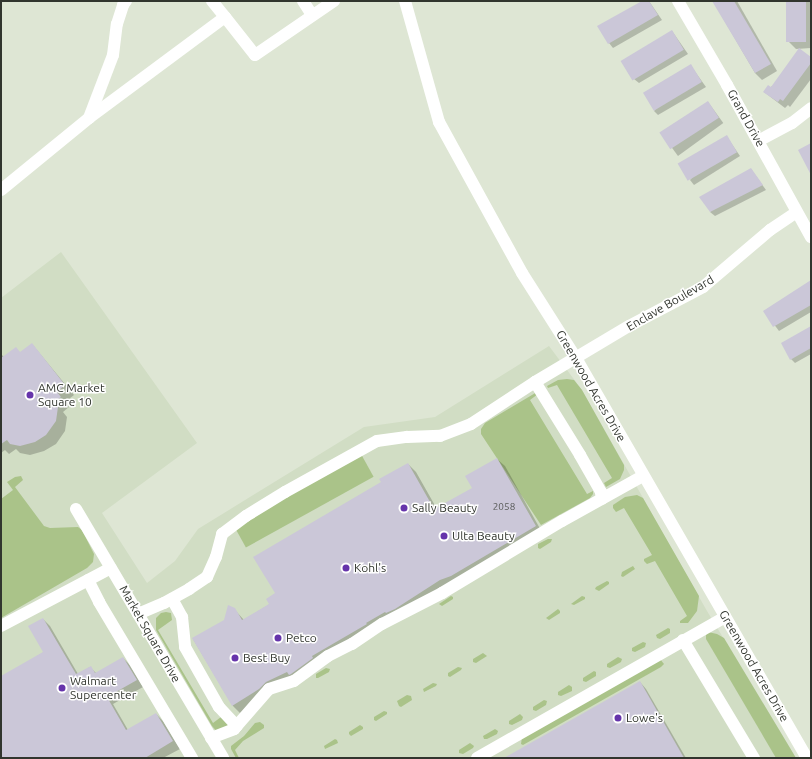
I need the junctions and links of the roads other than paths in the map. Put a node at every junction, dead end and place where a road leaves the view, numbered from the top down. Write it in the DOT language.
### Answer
graph roads {
  1 [pos="126,1"];
  2 [pos="212,1"];
  3 [pos="303,1"];
  4 [pos="334,1"];
  5 [pos="405,1"];
  6 [pos="678,1"];
  7 [pos="312,15"];
  8 [pos="225,17"];
  9 [pos="811,108"];
  10 [pos="89,118"];
  11 [pos="758,141"];
  12 [pos="1,190"];
  13 [pos="797,212"];
  14 [pos="811,237"];
  15 [pos="576,358"];
  16 [pos="535,382"];
  17 [pos="643,476"];
  18 [pos="602,499"];
  19 [pos="76,509"];
  20 [pos="111,568"];
  21 [pos="88,580"];
  22 [pos="172,599"];
  23 [pos="138,614"];
  24 [pos="725,617"];
  25 [pos="1,626"];
  26 [pos="682,640"];
  27 [pos="237,726"];
  28 [pos="211,738"];
  29 [pos="192,758"];
  30 [pos="223,758"];
  31 [pos="477,758"];
  32 [pos="754,758"];
  33 [pos="808,758"];
  1 -- 10 [label="street"];
  2 -- 8 [label="street"];
  3 -- 7 [label="street"];
  4 -- 7 [label="street"];
  5 -- 15 [label="street, Greenwood Acres Drive"];
  6 -- 11 [label="street, Grand Drive"];
  7 -- 8 [label="street"];
  8 -- 10 [label="street"];
  9 -- 11 [label="street"];
  10 -- 12 [label="street"];
  11 -- 13 [label="street, Grand Drive"];
  13 -- 14 [label="street, Grand Drive"];
  13 -- 15 [label="street, Enclave Boulevard"];
  15 -- 16 [label="street, Enclave Boulevard"];
  15 -- 17 [label="street, Greenwood Acres Drive"];
  16 -- 18 [label="street"];
  16 -- 22 [label="street, Enclave Boulevard"];
  17 -- 18 [label="street"];
  17 -- 24 [label="street, Greenwood Acres Drive"];
  18 -- 27 [label="street"];
  19 -- 20 [label="street, Market Square Drive"];
  20 -- 21 [label="street"];
  20 -- 23 [label="street, Market Square Drive"];
  21 -- 25 [label="street"];
  21 -- 29 [label="street"];
  22 -- 23 [label="street, Enclave Boulevard"];
  22 -- 27 [label="street"];
  23 -- 28 [label="street, Market Square Drive"];
  24 -- 26 [label="street"];
  24 -- 33 [label="street, Greenwood Acres Drive"];
  26 -- 31 [label="street"];
  26 -- 32 [label="street"];
  27 -- 28 [label="street"];
  28 -- 30 [label="street, Market Square Drive"];
}
